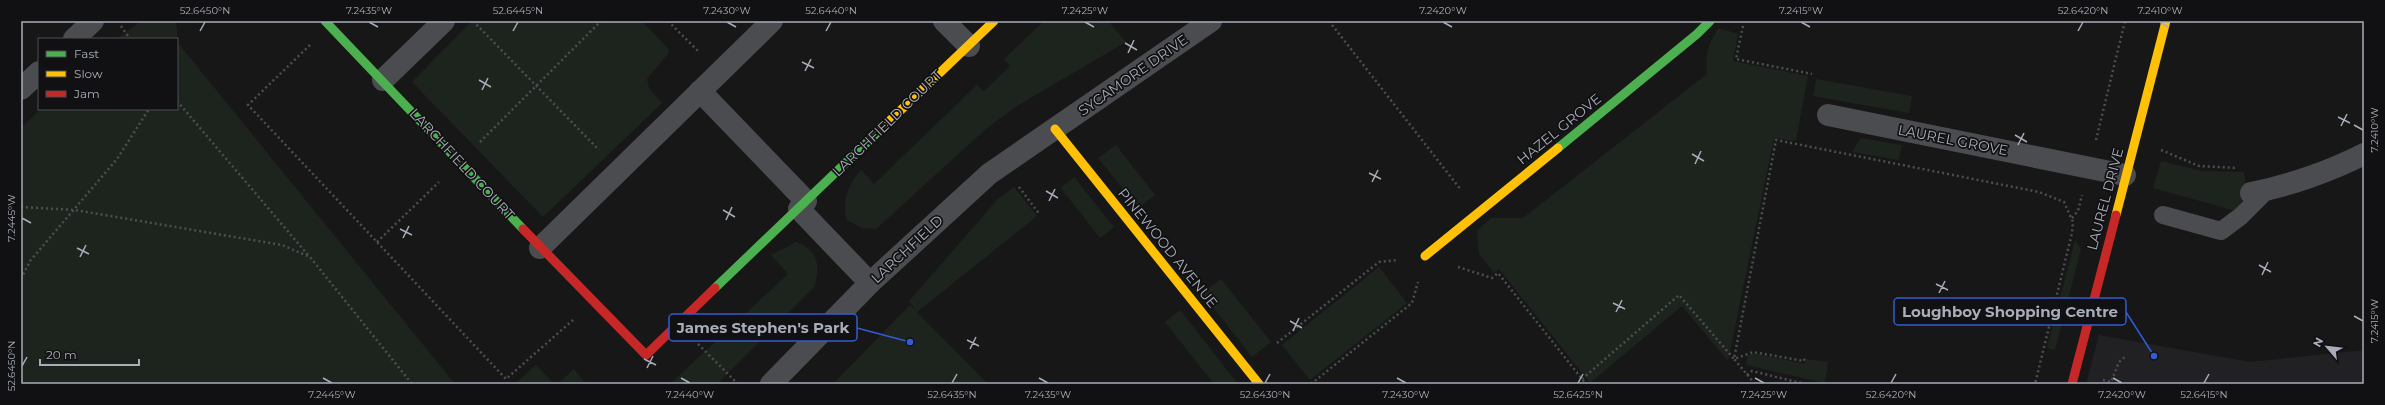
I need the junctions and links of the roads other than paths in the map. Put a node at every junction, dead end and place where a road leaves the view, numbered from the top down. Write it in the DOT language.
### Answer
graph roads {
  1 [pos="93,21"];
  2 [pos="444,21"];
  3 [pos="772,21"];
  4 [pos="944,21"];
  5 [pos="994,21"];
  6 [pos="1211,21"];
  7 [pos="1710,21"];
  8 [pos="2166,21"];
  9 [pos="328,23"];
  10 [pos="75,38"];
  11 [pos="968,46"];
  12 [pos="38,73"];
  13 [pos="384,80"];
  14 [pos="21,89"];
  15 [pos="700,91"];
  16 [pos="1828,115"];
  17 [pos="1055,129"];
  18 [pos="2364,154"];
  19 [pos="2125,175"];
  20 [pos="2259,191"];
  21 [pos="803,205"];
  22 [pos="2163,215"];
  23 [pos="540,248"];
  24 [pos="1425,256"];
  25 [pos="870,283"];
  26 [pos="771,384"];
  27 [pos="1259,384"];
  28 [pos="2072,384"];
  1 -- 10 [label="street"];
  2 -- 13 [label="street"];
  3 -- 15 [label="street"];
  4 -- 11 [label="street"];
  5 -- 11 [label="street, LARCHFIELD COURT"];
  6 -- 17 [label="street, SYCAMORE DRIVE"];
  7 -- 24 [label="street, HAZEL GROVE"];
  8 -- 19 [label="street, LAUREL DRIVE"];
  9 -- 13 [label="street, LARCHFIELD COURT"];
  11 -- 21 [label="street, LARCHFIELD COURT"];
  12 -- 14 [label="street"];
  13 -- 23 [label="street, LARCHFIELD COURT"];
  15 -- 21 [label="street"];
  15 -- 23 [label="street"];
  16 -- 19 [label="street, LAUREL GROVE"];
  17 -- 25 [label="street, LARCHFIELD"];
  17 -- 27 [label="street, PINEWOOD AVENUE"];
  18 -- 20 [label="street"];
  19 -- 28 [label="street, LAUREL DRIVE"];
  20 -- 22 [label="lane"];
  21 -- 23 [label="street, LARCHFIELD COURT"];
  21 -- 25 [label="street"];
  25 -- 26 [label="street, LARCHFIELD"];
}
